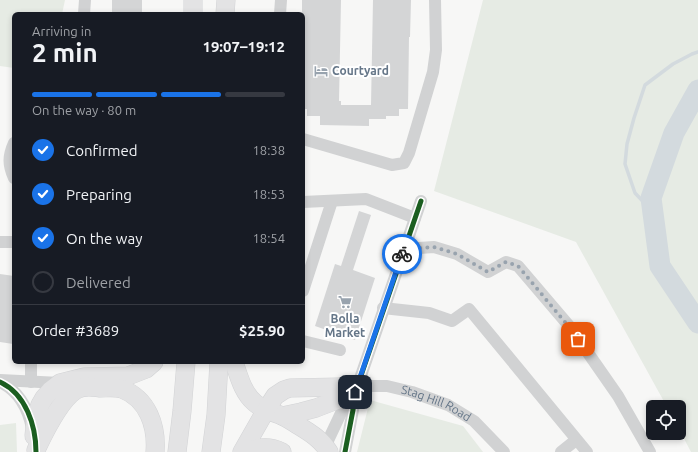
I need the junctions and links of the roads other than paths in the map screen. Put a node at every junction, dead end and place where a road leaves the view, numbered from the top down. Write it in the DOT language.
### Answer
graph roads {
  1 [pos="85,0"];
  2 [pos="193,0"];
  3 [pos="226,0"];
  4 [pos="280,0"];
  5 [pos="435,0"];
  6 [pos="84,12"];
  7 [pos="192,12"];
  8 [pos="225,12"];
  9 [pos="280,12"];
  10 [pos="305,140"];
  11 [pos="12,148"];
  12 [pos="12,173"];
  13 [pos="332,201"];
  14 [pos="421,201"];
  15 [pos="305,202"];
  16 [pos="415,218"];
  17 [pos="0,242"];
  18 [pos="12,242"];
  19 [pos="404,249"];
  20 [pos="305,285"];
  21 [pos="383,308"];
  22 [pos="305,341"];
  23 [pos="340,350"];
  24 [pos="31,364"];
  25 [pos="152,364"];
  26 [pos="186,364"];
  27 [pos="219,364"];
  28 [pos="235,364"];
  29 [pos="0,381"];
  30 [pos="30,382"];
  31 [pos="60,383"];
  32 [pos="83,387"];
  33 [pos="355,392"];
  34 [pos="274,413"];
  35 [pos="576,440"];
  36 [pos="35,446"];
  37 [pos="326,450"];
  38 [pos="154,452"];
  39 [pos="177,452"];
  40 [pos="211,452"];
  41 [pos="242,452"];
  42 [pos="246,452"];
  43 [pos="282,452"];
  44 [pos="345,452"];
  45 [pos="504,452"];
  46 [pos="561,452"];
  47 [pos="587,452"];
  48 [pos="650,452"];
  1 -- 6 [label="street"];
  2 -- 7 [label="highway"];
  3 -- 8 [label="highway"];
  4 -- 9 [label="street"];
  5 -- 10 [label="street"];
  11 -- 12 [label="street"];
  13 -- 15 [label="street"];
  13 -- 16 [label="street"];
  13 -- 20 [label="street"];
  14 -- 16 [label="street"];
  16 -- 19 [label="street"];
  17 -- 18 [label="street"];
  19 -- 21 [label="street"];
  19 -- 48 [label="street"];
  21 -- 33 [label="street"];
  21 -- 35 [label="street"];
  22 -- 23 [label="street"];
  24 -- 30 [label="street"];
  25 -- 31 [label="highway"];
  26 -- 39 [label="highway"];
  27 -- 40 [label="highway"];
  28 -- 34 [label="highway"];
  29 -- 30 [label="street"];
  29 -- 36 [label="street"];
  30 -- 31 [label="street"];
  31 -- 32 [label="highway"];
  31 -- 36 [label="highway"];
  32 -- 36 [label="highway"];
  32 -- 38 [label="highway"];
  33 -- 34 [label="highway"];
  33 -- 34 [label="highway"];
  33 -- 37 [label="street"];
  33 -- 44 [label="street"];
  33 -- 45 [label="street, Stag Hill Road"];
  34 -- 37 [label="highway"];
  34 -- 41 [label="highway"];
  35 -- 46 [label="street"];
  35 -- 47 [label="street"];
  42 -- 43 [label="highway"];
}
